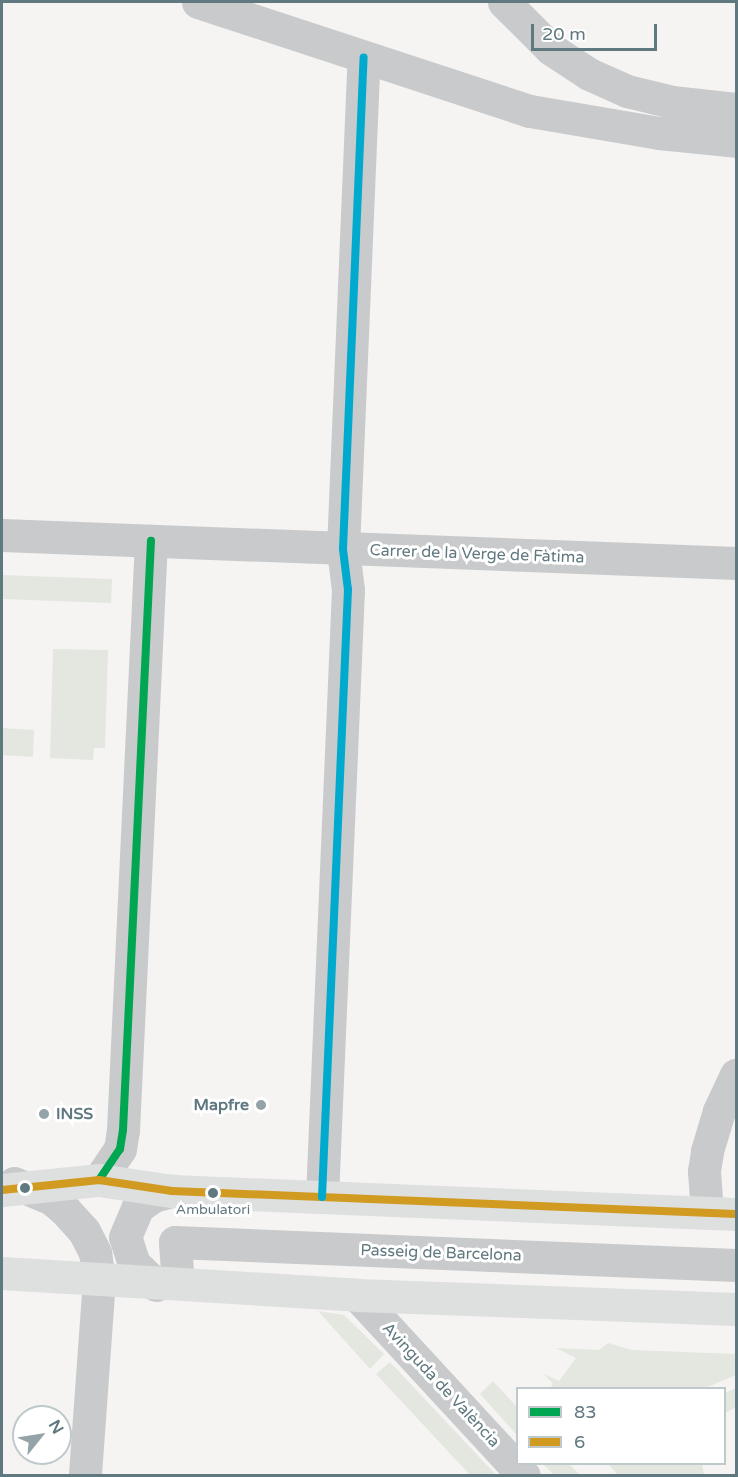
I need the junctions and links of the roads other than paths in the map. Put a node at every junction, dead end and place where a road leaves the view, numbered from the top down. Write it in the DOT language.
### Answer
graph roads {
  1 [pos="198,2"];
  2 [pos="504,2"];
  3 [pos="364,57"];
  4 [pos="736,109"];
  5 [pos="736,141"];
  6 [pos="2,535"];
  7 [pos="151,541"];
  8 [pos="343,549"];
  9 [pos="736,562"];
  10 [pos="736,1075"];
  11 [pos="90,1180"];
  12 [pos="6,1182"];
  13 [pos="172,1191"];
  14 [pos="322,1197"];
  15 [pos="722,1213"];
  16 [pos="736,1265"];
  17 [pos="2,1273"];
  18 [pos="166,1278"];
  19 [pos="99,1279"];
  20 [pos="357,1295"];
  21 [pos="736,1309"];
  22 [pos="85,1476"];
  23 [pos="524,1476"];
  1 -- 3 [label="street"];
  2 -- 4 [label="street"];
  3 -- 5 [label="street"];
  3 -- 8 [label="street"];
  6 -- 7 [label="street, Carrer de la Verge de Fàtima"];
  7 -- 8 [label="street, Carrer de la Verge de Fàtima"];
  7 -- 11 [label="street"];
  8 -- 9 [label="street, Carrer de la Verge de Fàtima"];
  8 -- 14 [label="street"];
  10 -- 15 [label="street"];
  11 -- 12 [label="main road"];
  11 -- 13 [label="main road"];
  12 -- 19 [label="street"];
  13 -- 14 [label="main road"];
  13 -- 18 [label="street"];
  14 -- 15 [label="main road"];
  16 -- 18 [label="street, Passeig de Barcelona"];
  17 -- 19 [label="main road"];
  18 -- 19 [label="main road"];
  18 -- 20 [label="main road"];
  19 -- 22 [label="street"];
  20 -- 21 [label="main road"];
  20 -- 23 [label="street, Avinguda de València"];
}
